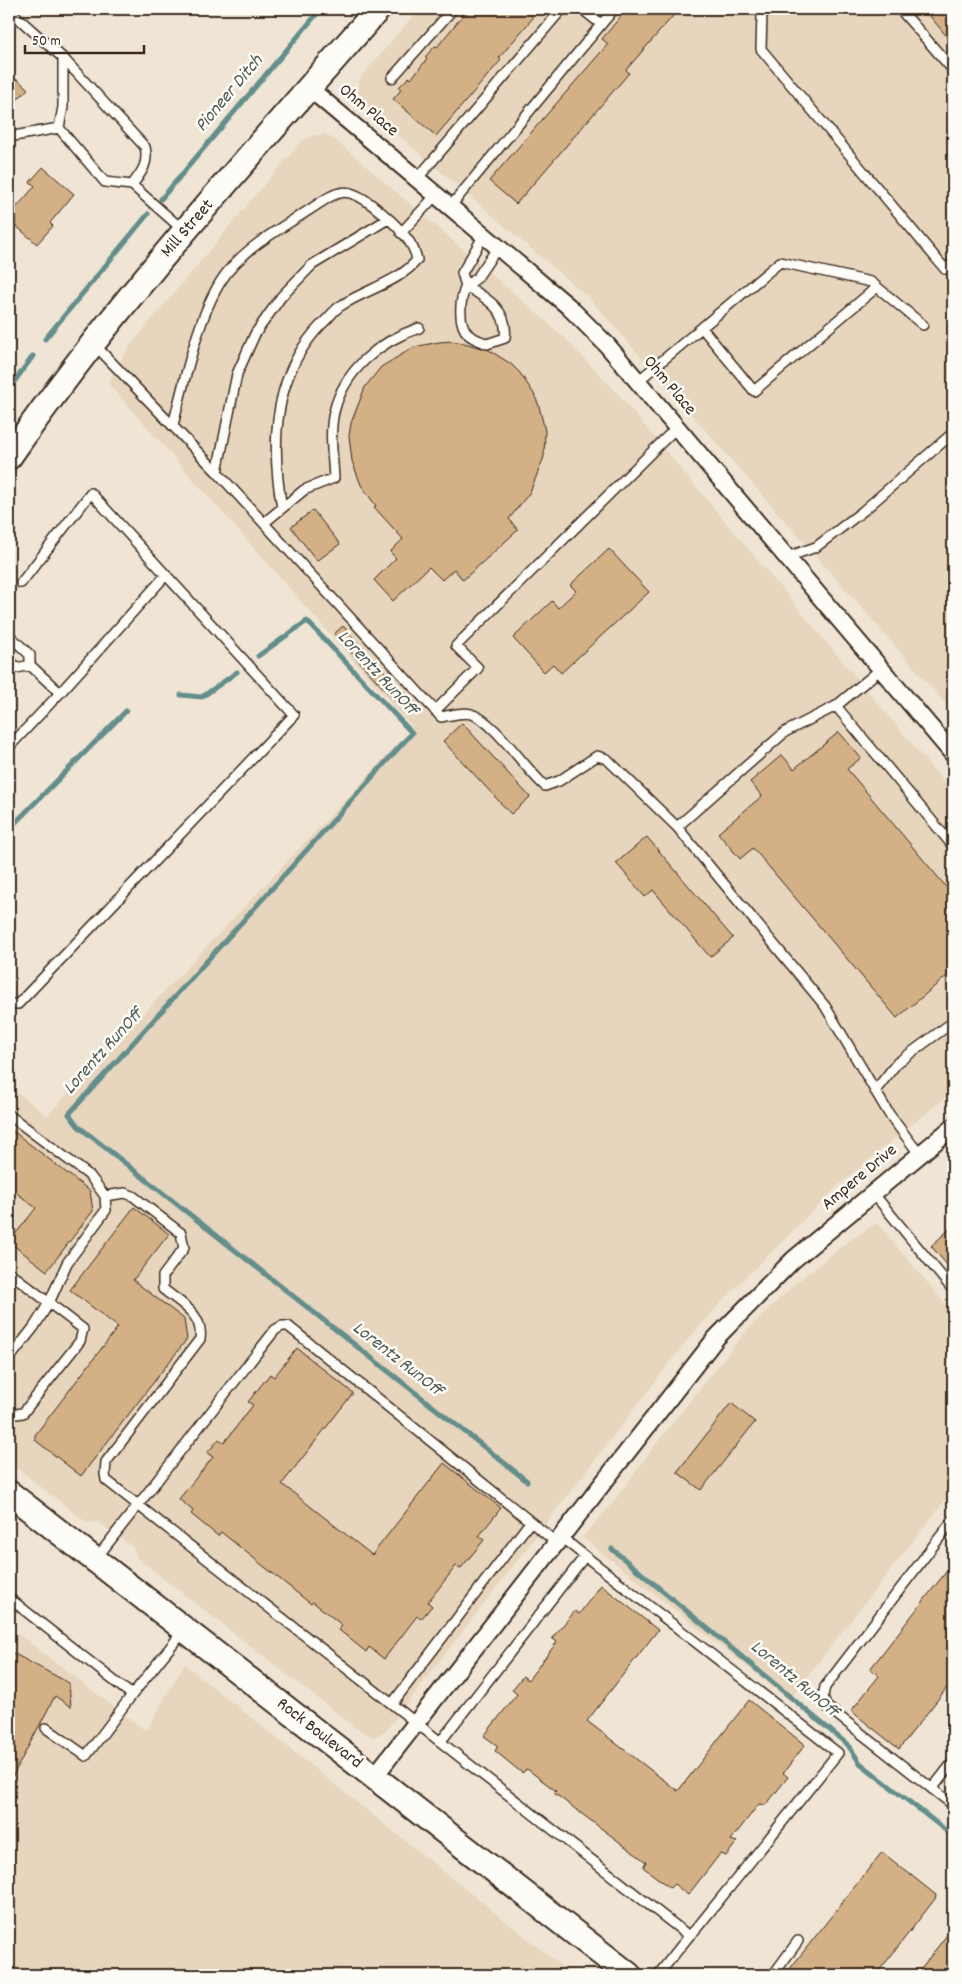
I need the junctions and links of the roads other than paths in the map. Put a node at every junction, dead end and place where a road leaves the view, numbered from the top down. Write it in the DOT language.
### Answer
graph roads {
  1 [pos="378,9"];
  2 [pos="453,9"];
  3 [pos="562,9"];
  4 [pos="582,9"];
  5 [pos="614,9"];
  6 [pos="768,9"];
  7 [pos="900,9"];
  8 [pos="9,10"];
  9 [pos="601,24"];
  10 [pos="63,58"];
  11 [pos="953,70"];
  12 [pos="392,78"];
  13 [pos="309,88"];
  14 [pos="59,128"];
  15 [pos="9,134"];
  16 [pos="418,179"];
  17 [pos="132,185"];
  18 [pos="436,195"];
  19 [pos="450,207"];
  20 [pos="388,219"];
  21 [pos="185,232"];
  22 [pos="401,233"];
  23 [pos="484,236"];
  24 [pos="498,247"];
  25 [pos="953,263"];
  26 [pos="466,286"];
  27 [pos="877,287"];
  28 [pos="923,325"];
  29 [pos="419,328"];
  30 [pos="702,328"];
  31 [pos="93,342"];
  32 [pos="638,381"];
  33 [pos="172,425"];
  34 [pos="677,426"];
  35 [pos="953,433"];
  36 [pos="9,457"];
  37 [pos="217,472"];
  38 [pos="282,508"];
  39 [pos="264,523"];
  40 [pos="787,557"];
  41 [pos="166,575"];
  42 [pos="21,582"];
  43 [pos="9,635"];
  44 [pos="9,660"];
  45 [pos="30,665"];
  46 [pos="881,669"];
  47 [pos="60,693"];
  48 [pos="836,706"];
  49 [pos="435,711"];
  50 [pos="9,747"];
  51 [pos="953,754"];
  52 [pos="677,827"];
  53 [pos="953,846"];
  54 [pos="9,1004"];
  55 [pos="953,1022"];
  56 [pos="875,1091"];
  57 [pos="9,1115"];
  58 [pos="953,1127"];
  59 [pos="920,1155"];
  60 [pos="872,1193"];
  61 [pos="105,1196"];
  62 [pos="10,1276"];
  63 [pos="953,1290"];
  64 [pos="49,1303"];
  65 [pos="9,1359"];
  66 [pos="9,1415"];
  67 [pos="9,1493"];
  68 [pos="137,1506"];
  69 [pos="953,1520"];
  70 [pos="530,1522"];
  71 [pos="559,1540"];
  72 [pos="585,1556"];
  73 [pos="95,1560"];
  74 [pos="9,1598"];
  75 [pos="184,1629"];
  76 [pos="132,1696"];
  77 [pos="392,1704"];
  78 [pos="416,1723"];
  79 [pos="46,1728"];
  80 [pos="440,1741"];
  81 [pos="953,1762"];
  82 [pos="374,1777"];
  83 [pos="932,1789"];
  84 [pos="953,1805"];
  85 [pos="688,1936"];
  86 [pos="798,1941"];
  87 [pos="629,1975"];
  88 [pos="658,1975"];
  89 [pos="774,1975"];
  1 -- 13 [label="main road, Mill Street"];
  2 -- 12 [label="lane"];
  3 -- 16 [label="lane"];
  4 -- 9 [label="lane"];
  5 -- 9 [label="lane"];
  6 -- 25 [label="lane"];
  7 -- 11 [label="lane"];
  8 -- 10 [label="lane"];
  9 -- 19 [label="lane"];
  10 -- 14 [label="lane"];
  10 -- 17 [label="lane"];
  13 -- 16 [label="street, Ohm Place"];
  13 -- 21 [label="main road, Mill Street"];
  14 -- 15 [label="lane"];
  14 -- 17 [label="lane"];
  16 -- 18 [label="street, Ohm Place"];
  17 -- 21 [label="lane"];
  18 -- 19 [label="street, Ohm Place"];
  18 -- 22 [label="lane"];
  19 -- 23 [label="street, Ohm Place"];
  20 -- 22 [label="lane"];
  20 -- 33 [label="lane"];
  20 -- 37 [label="lane"];
  21 -- 31 [label="main road, Mill Street"];
  22 -- 38 [label="lane"];
  23 -- 24 [label="street, Ohm Place"];
  23 -- 26 [label="lane"];
  24 -- 26 [label="lane"];
  24 -- 32 [label="street, Ohm Place"];
  26 -- 26 [label="lane"];
  27 -- 28 [label="lane"];
  27 -- 30 [label="lane"];
  27 -- 30 [label="lane"];
  29 -- 38 [label="lane"];
  30 -- 32 [label="lane"];
  31 -- 33 [label="lane"];
  31 -- 36 [label="main road, Mill Street"];
  32 -- 34 [label="street, Ohm Place"];
  33 -- 37 [label="lane"];
  34 -- 40 [label="street, Ohm Place"];
  34 -- 49 [label="lane"];
  35 -- 40 [label="lane"];
  37 -- 39 [label="lane"];
  38 -- 39 [label="lane"];
  39 -- 49 [label="lane"];
  40 -- 46 [label="street, Ohm Place"];
  41 -- 42 [label="lane"];
  41 -- 47 [label="lane"];
  41 -- 54 [label="lane"];
  43 -- 45 [label="lane"];
  44 -- 45 [label="lane"];
  45 -- 47 [label="lane"];
  46 -- 48 [label="lane"];
  46 -- 51 [label="street, Ohm Place"];
  47 -- 50 [label="lane"];
  48 -- 52 [label="lane"];
  48 -- 53 [label="lane"];
  49 -- 52 [label="lane"];
  52 -- 56 [label="lane"];
  55 -- 56 [label="lane"];
  56 -- 59 [label="lane"];
  57 -- 61 [label="lane"];
  58 -- 59 [label="street, Ampere Drive"];
  59 -- 60 [label="street, Ampere Drive"];
  60 -- 63 [label="lane"];
  60 -- 71 [label="street, Ampere Drive"];
  61 -- 64 [label="lane"];
  61 -- 68 [label="lane"];
  62 -- 64 [label="lane"];
  64 -- 65 [label="lane"];
  64 -- 66 [label="lane"];
  67 -- 73 [label="main road, Rock Boulevard"];
  68 -- 70 [label="lane"];
  68 -- 73 [label="lane"];
  68 -- 77 [label="lane"];
  69 -- 83 [label="lane"];
  70 -- 71 [label="lane"];
  70 -- 77 [label="lane"];
  71 -- 72 [label="lane"];
  71 -- 78 [label="street, Ampere Drive"];
  72 -- 80 [label="lane"];
  72 -- 85 [label="lane"];
  73 -- 75 [label="main road, Rock Boulevard"];
  74 -- 76 [label="lane"];
  75 -- 76 [label="lane"];
  75 -- 82 [label="main road, Rock Boulevard"];
  76 -- 79 [label="lane"];
  77 -- 78 [label="lane"];
  78 -- 80 [label="lane"];
  78 -- 82 [label="street, Ampere Drive"];
  80 -- 85 [label="lane"];
  81 -- 83 [label="lane"];
  82 -- 87 [label="main road, Rock Boulevard"];
  83 -- 84 [label="lane"];
  85 -- 88 [label="lane"];
  86 -- 89 [label="lane"];
}
